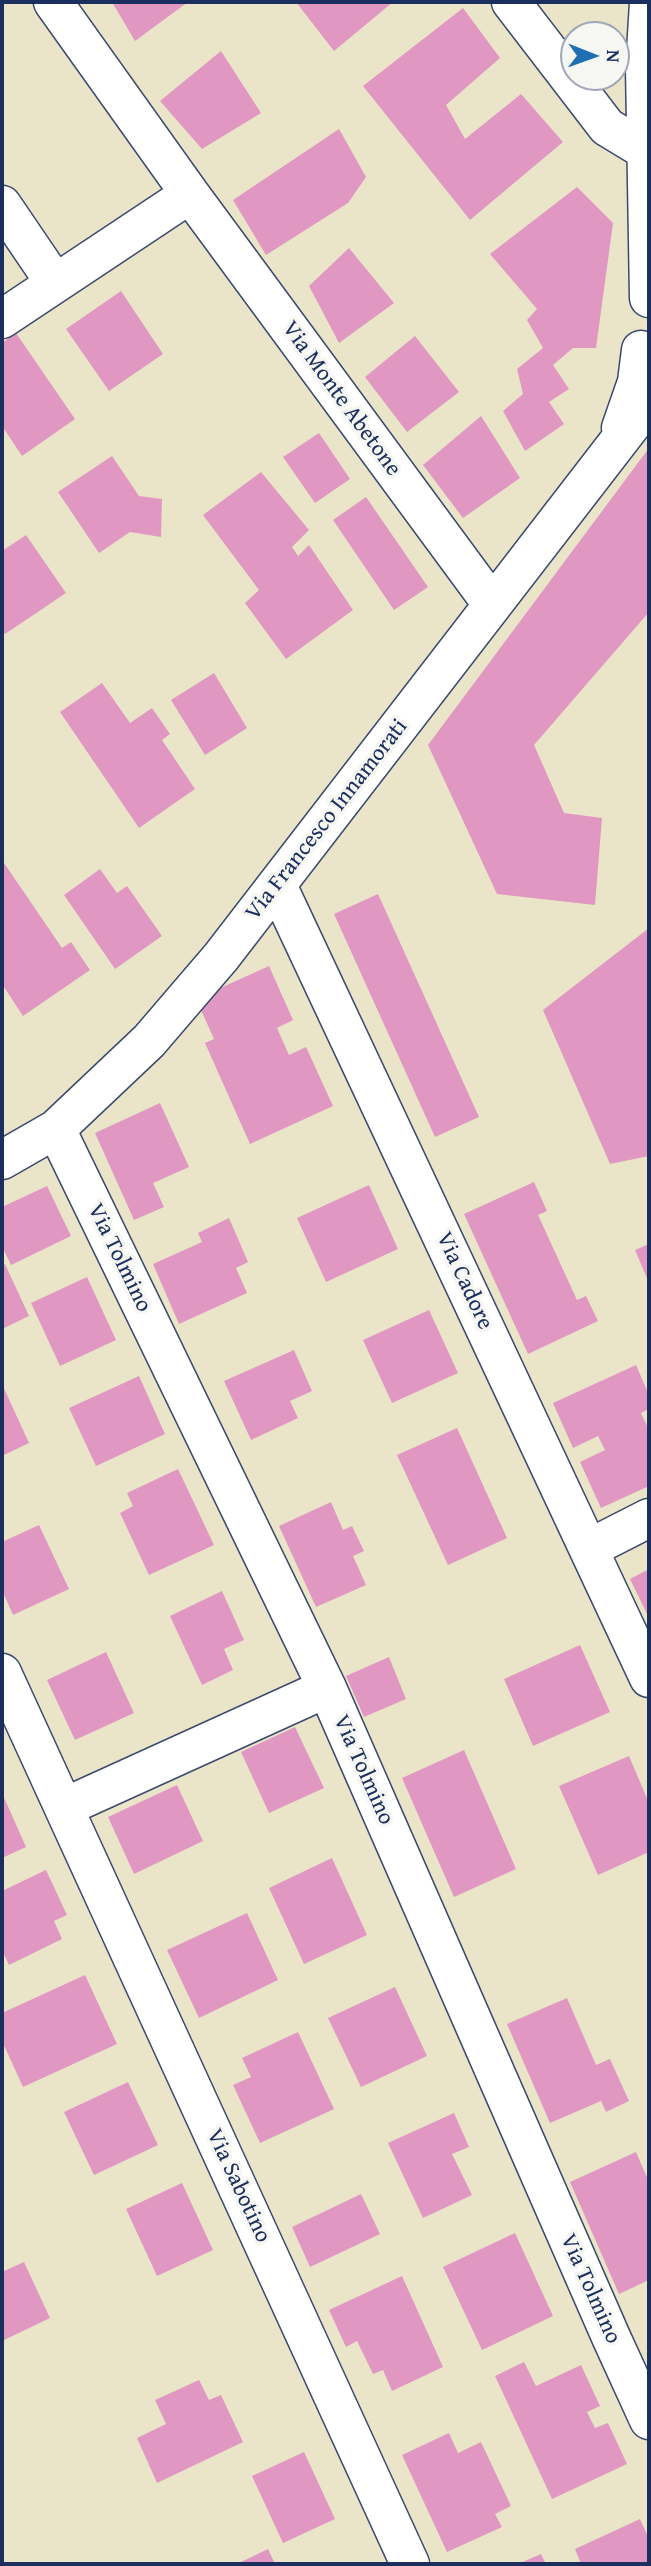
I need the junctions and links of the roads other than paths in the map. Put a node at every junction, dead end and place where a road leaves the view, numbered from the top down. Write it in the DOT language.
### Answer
graph roads {
  1 [pos="53,2"];
  2 [pos="511,2"];
  3 [pos="649,3"];
  4 [pos="645,150"];
  5 [pos="190,194"];
  6 [pos="2,205"];
  7 [pos="55,283"];
  8 [pos="649,298"];
  9 [pos="2,319"];
  10 [pos="645,355"];
  11 [pos="649,402"];
  12 [pos="616,443"];
  13 [pos="492,604"];
  14 [pos="277,885"];
  15 [pos="56,1129"];
  16 [pos="2,1160"];
  17 [pos="649,1518"];
  18 [pos="590,1548"];
  19 [pos="2,1673"];
  20 [pos="649,1678"];
  21 [pos="327,1688"];
  22 [pos="65,1807"];
  23 [pos="649,2420"];
  24 [pos="410,2564"];
  1 -- 5 [label="street, Via Monte Abetone"];
  2 -- 4 [label="street"];
  3 -- 4 [label="street, Via Francesco Innamorati"];
  4 -- 8 [label="street, Via Francesco Innamorati"];
  5 -- 7 [label="street"];
  5 -- 13 [label="street, Via Monte Abetone"];
  6 -- 7 [label="street"];
  7 -- 9 [label="street"];
  8 -- 10 [label="street, Via Francesco Innamorati"];
  10 -- 12 [label="street, Via Francesco Innamorati"];
  11 -- 12 [label="street, Via Francesco Innamorati"];
  12 -- 13 [label="street, Via Francesco Innamorati"];
  13 -- 14 [label="street, Via Francesco Innamorati"];
  14 -- 15 [label="street, Via Francesco Innamorati"];
  14 -- 18 [label="street, Via Cadore"];
  15 -- 16 [label="street, Via Francesco Innamorati"];
  15 -- 21 [label="street, Via Tolmino"];
  17 -- 18 [label="street"];
  18 -- 20 [label="street, Via Cadore"];
  19 -- 22 [label="street, Via Sabotino"];
  21 -- 22 [label="street"];
  21 -- 23 [label="street, Via Tolmino"];
  22 -- 24 [label="street, Via Sabotino"];
}
